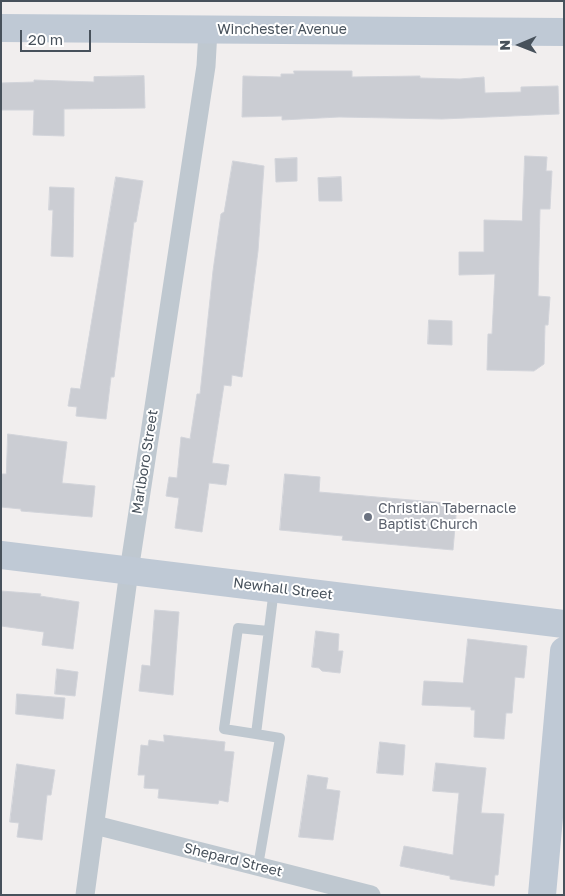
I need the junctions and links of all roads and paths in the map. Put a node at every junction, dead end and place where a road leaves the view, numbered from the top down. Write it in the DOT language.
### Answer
graph roads {
  1 [pos="1,28"];
  2 [pos="208,30"];
  3 [pos="564,32"];
  4 [pos="1,556"];
  5 [pos="129,571"];
  6 [pos="274,588"];
  7 [pos="564,624"];
  8 [pos="268,631"];
  9 [pos="564,651"];
  10 [pos="256,734"];
  11 [pos="95,825"];
  12 [pos="258,866"];
  13 [pos="84,895"];
  14 [pos="371,895"];
  15 [pos="542,895"];
  1 -- 2 [label="street, Winchester Avenue"];
  2 -- 3 [label="street, Winchester Avenue"];
  2 -- 5 [label="street, Marlboro Street"];
  4 -- 5 [label="street, Newhall Street"];
  5 -- 6 [label="street, Newhall Street"];
  5 -- 11 [label="street, Marlboro Street"];
  6 -- 7 [label="street, Newhall Street"];
  6 -- 8 [label="lane"];
  8 -- 10 [label="lane"];
  8 -- 10 [label="lane"];
  9 -- 15 [label="street"];
  10 -- 12 [label="lane"];
  11 -- 12 [label="street, Shepard Street"];
  11 -- 13 [label="street, Marlboro Street"];
  12 -- 14 [label="street, Shepard Street"];
}
